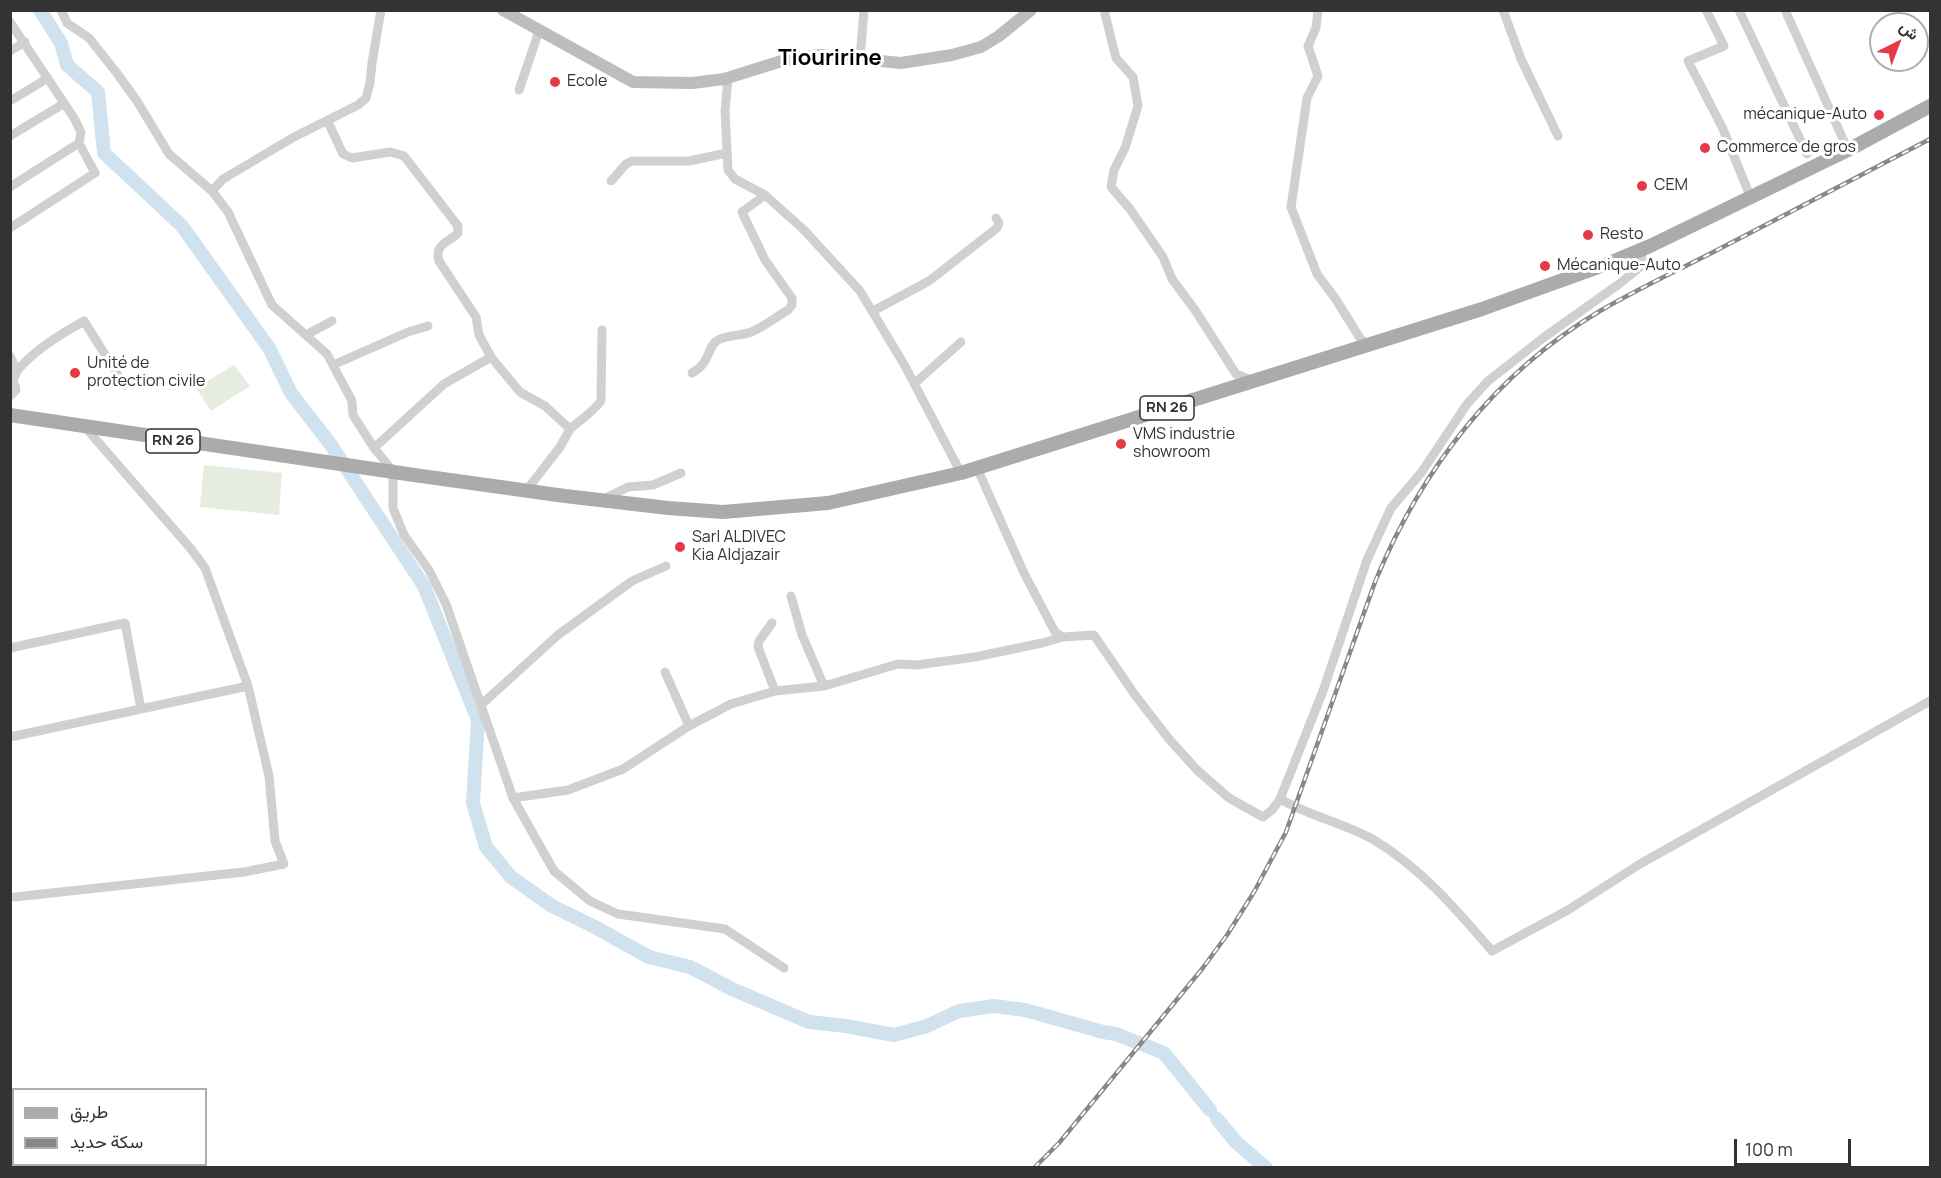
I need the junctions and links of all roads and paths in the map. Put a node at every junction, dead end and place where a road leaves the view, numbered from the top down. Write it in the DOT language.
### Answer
graph roads {
  1 [pos="61,10"];
  2 [pos="381,10"];
  3 [pos="503,10"];
  4 [pos="864,10"];
  5 [pos="1031,10"];
  6 [pos="1104,10"];
  7 [pos="1318,10"];
  8 [pos="1503,10"];
  9 [pos="1706,10"];
  10 [pos="1739,10"];
  11 [pos="1785,10"];
  12 [pos="10,22"];
  13 [pos="538,31"];
  14 [pos="25,42"];
  15 [pos="10,51"];
  16 [pos="860,59"];
  17 [pos="48,78"];
  18 [pos="728,78"];
  19 [pos="519,90"];
  20 [pos="10,101"];
  21 [pos="63,104"];
  22 [pos="1930,106"];
  23 [pos="328,122"];
  24 [pos="10,136"];
  25 [pos="1558,136"];
  26 [pos="79,143"];
  27 [pos="1848,150"];
  28 [pos="727,153"];
  29 [pos="1807,154"];
  30 [pos="611,181"];
  31 [pos="10,187"];
  32 [pos="212,191"];
  33 [pos="765,195"];
  34 [pos="1750,196"];
  35 [pos="996,218"];
  36 [pos="10,228"];
  37 [pos="1640,250"];
  38 [pos="873,311"];
  39 [pos="332,321"];
  40 [pos="428,326"];
  41 [pos="602,330"];
  42 [pos="306,335"];
  43 [pos="961,342"];
  44 [pos="1369,346"];
  45 [pos="10,356"];
  46 [pos="491,357"];
  47 [pos="333,365"];
  48 [pos="17,371"];
  49 [pos="692,373"];
  50 [pos="1254,381"];
  51 [pos="11,382"];
  52 [pos="915,383"];
  53 [pos="124,385"];
  54 [pos="10,396"];
  55 [pos="10,415"];
  56 [pos="85,427"];
  57 [pos="570,429"];
  58 [pos="374,448"];
  59 [pos="977,468"];
  60 [pos="393,471"];
  61 [pos="681,473"];
  62 [pos="961,473"];
  63 [pos="526,491"];
  64 [pos="602,500"];
  65 [pos="666,566"];
  66 [pos="791,596"];
  67 [pos="772,623"];
  68 [pos="1063,637"];
  69 [pos="10,648"];
  70 [pos="665,672"];
  71 [pos="248,686"];
  72 [pos="824,686"];
  73 [pos="775,691"];
  74 [pos="1930,701"];
  75 [pos="482,704"];
  76 [pos="141,709"];
  77 [pos="689,726"];
  78 [pos="10,737"];
  79 [pos="513,798"];
  80 [pos="1280,798"];
  81 [pos="15,897"];
  82 [pos="784,968"];
  1 -- 32 [label="street"];
  2 -- 23 [label="street"];
  3 -- 13 [label="street"];
  4 -- 16 [label="street"];
  5 -- 16 [label="street"];
  6 -- 50 [label="street"];
  7 -- 44 [label="street"];
  8 -- 25 [label="street"];
  9 -- 34 [label="street"];
  10 -- 29 [label="street"];
  11 -- 27 [label="street"];
  12 -- 14 [label="street"];
  13 -- 18 [label="street"];
  13 -- 19 [label="street"];
  14 -- 15 [label="street"];
  14 -- 17 [label="street"];
  16 -- 18 [label="street"];
  17 -- 20 [label="street"];
  17 -- 21 [label="street"];
  18 -- 28 [label="street"];
  21 -- 24 [label="street"];
  21 -- 26 [label="street"];
  22 -- 27 [label="main road, RN 26"];
  23 -- 32 [label="street"];
  23 -- 46 [label="street"];
  26 -- 31 [label="street"];
  26 -- 36 [label="street"];
  27 -- 34 [label="main road, RN 26"];
  28 -- 30 [label="street"];
  28 -- 33 [label="street"];
  32 -- 42 [label="street"];
  33 -- 38 [label="street"];
  33 -- 49 [label="street"];
  34 -- 37 [label="main road, RN 26"];
  35 -- 38 [label="street"];
  37 -- 44 [label="main road, RN 26"];
  37 -- 80 [label="street"];
  38 -- 52 [label="street"];
  39 -- 42 [label="street"];
  40 -- 47 [label="street"];
  41 -- 57 [label="street"];
  42 -- 47 [label="street"];
  43 -- 52 [label="street"];
  44 -- 50 [label="main road, RN 26"];
  45 -- 48 [label="street"];
  46 -- 57 [label="street"];
  46 -- 58 [label="street"];
  47 -- 58 [label="street"];
  48 -- 51 [label="street"];
  48 -- 53 [label="street"];
  50 -- 59 [label="main road, RN 26"];
  51 -- 54 [label="street"];
  52 -- 62 [label="street"];
  55 -- 56 [label="main road, RN 26"];
  56 -- 60 [label="main road, RN 26"];
  56 -- 71 [label="street"];
  57 -- 63 [label="street"];
  58 -- 60 [label="street"];
  59 -- 62 [label="main road, RN 26"];
  59 -- 68 [label="street"];
  60 -- 63 [label="main road, RN 26"];
  60 -- 75 [label="street"];
  61 -- 64 [label="street"];
  62 -- 64 [label="main road, RN 26"];
  63 -- 64 [label="main road, RN 26"];
  65 -- 75 [label="street"];
  66 -- 72 [label="street"];
  67 -- 73 [label="street"];
  68 -- 72 [label="street"];
  68 -- 80 [label="street"];
  69 -- 76 [label="street"];
  70 -- 77 [label="street"];
  71 -- 76 [label="street"];
  71 -- 81 [label="street"];
  72 -- 73 [label="street"];
  73 -- 77 [label="street"];
  74 -- 80 [label="street"];
  75 -- 79 [label="street"];
  76 -- 78 [label="street"];
  77 -- 79 [label="street"];
  79 -- 82 [label="street"];
}
